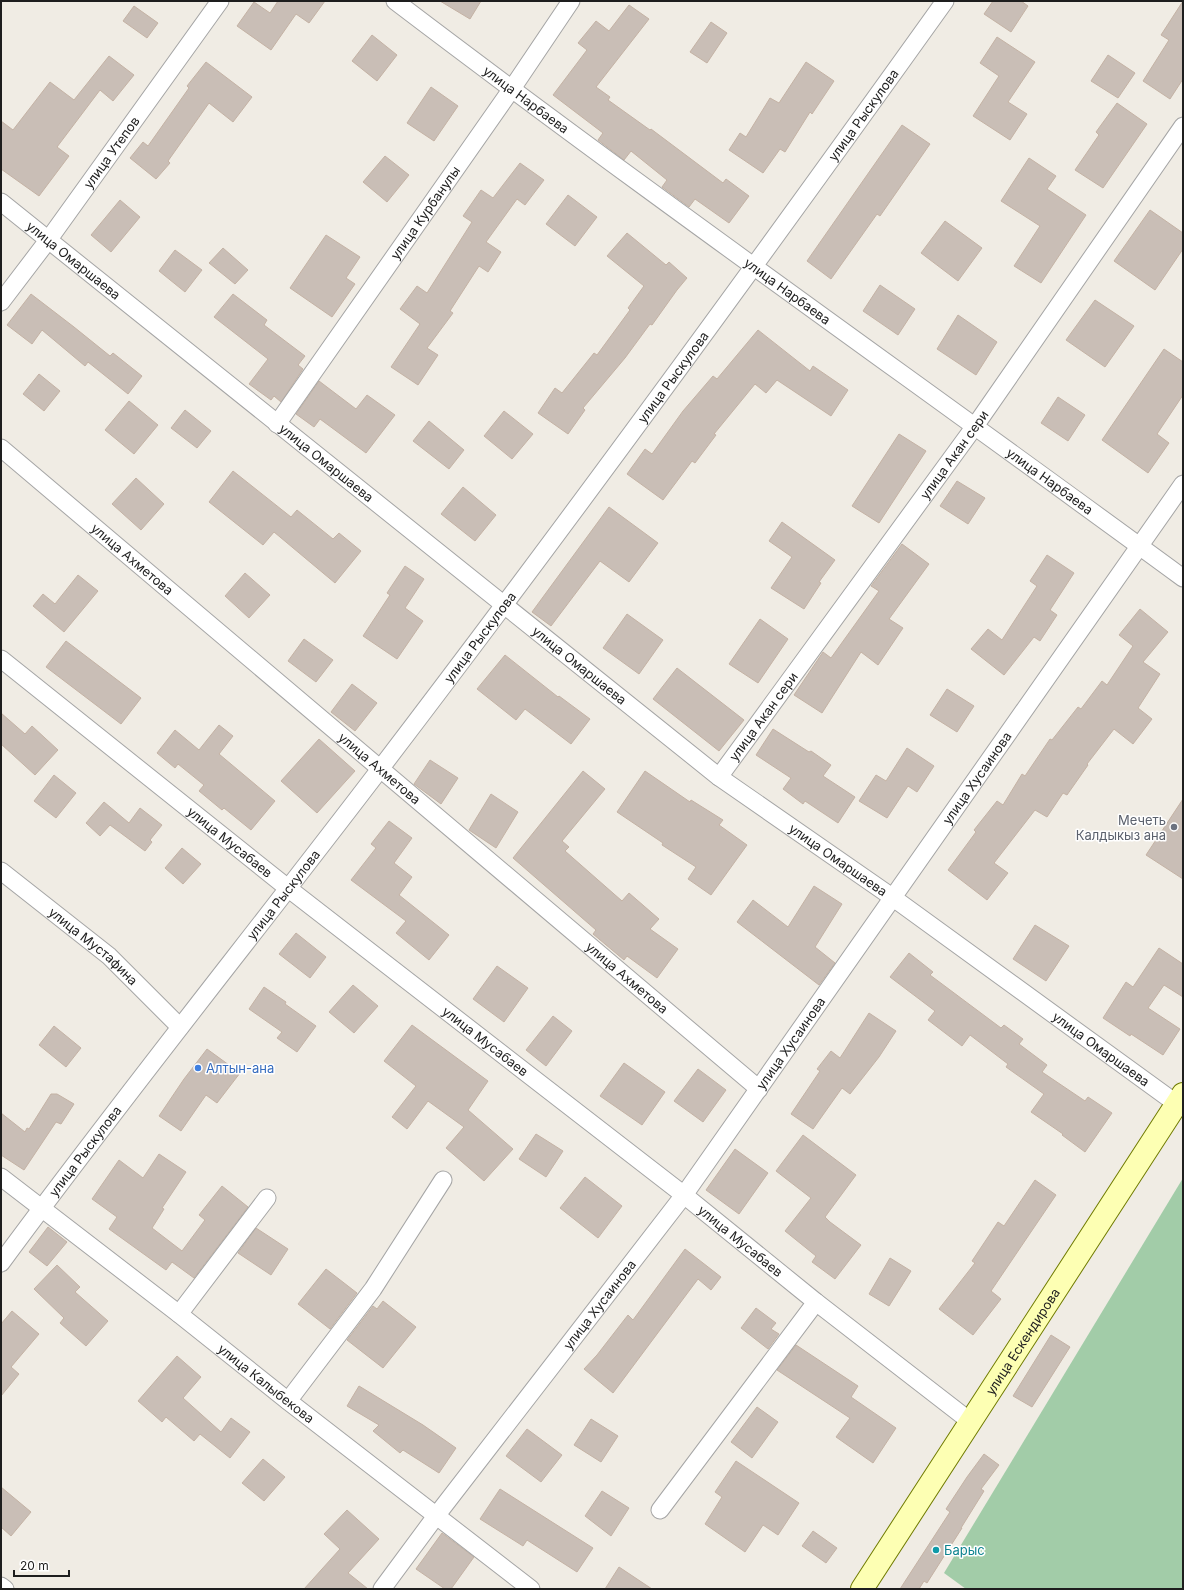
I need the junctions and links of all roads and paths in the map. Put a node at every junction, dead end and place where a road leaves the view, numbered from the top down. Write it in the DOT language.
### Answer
graph roads {
  1 [pos="220,1"];
  2 [pos="395,1"];
  3 [pos="571,1"];
  4 [pos="945,1"];
  5 [pos="511,90"];
  6 [pos="1183,126"];
  7 [pos="1,202"];
  8 [pos="49,239"];
  9 [pos="754,268"];
  10 [pos="1,302"];
  11 [pos="278,424"];
  12 [pos="975,426"];
  13 [pos="1,448"];
  14 [pos="1183,484"];
  15 [pos="1139,546"];
  16 [pos="1183,578"];
  17 [pos="504,605"];
  18 [pos="1,659"];
  19 [pos="380,769"];
  20 [pos="719,777"];
  21 [pos="1,871"];
  22 [pos="289,889"];
  23 [pos="892,897"];
  24 [pos="180,1027"];
  25 [pos="759,1089"];
  26 [pos="1180,1099"];
  27 [pos="1,1177"];
  28 [pos="443,1180"];
  29 [pos="684,1195"];
  30 [pos="267,1198"];
  31 [pos="41,1208"];
  32 [pos="1,1263"];
  33 [pos="816,1302"];
  34 [pos="179,1314"];
  35 [pos="288,1401"];
  36 [pos="971,1422"];
  37 [pos="660,1510"];
  38 [pos="436,1516"];
  39 [pos="1,1586"];
  40 [pos="5,1589"];
  41 [pos="382,1589"];
  42 [pos="531,1589"];
  43 [pos="862,1589"];
  1 -- 8 [label="street, улица Утепов"];
  2 -- 5 [label="street, улица Нарбаева"];
  3 -- 5 [label="street, улица Курбанулы"];
  4 -- 9 [label="street, улица Рыскулова"];
  5 -- 9 [label="street, улица Нарбаева"];
  5 -- 11 [label="street, улица Курбанулы"];
  6 -- 12 [label="street, улица Акан сери"];
  7 -- 8 [label="street, улица Омаршаева"];
  8 -- 10 [label="street, улица Утепов"];
  8 -- 11 [label="street, улица Омаршаева"];
  9 -- 12 [label="street, улица Нарбаева"];
  9 -- 17 [label="street, улица Рыскулова"];
  11 -- 17 [label="street, улица Омаршаева"];
  12 -- 15 [label="street, улица Нарбаева"];
  12 -- 20 [label="street, улица Акан сери"];
  13 -- 19 [label="street, улица Ахметова"];
  14 -- 15 [label="street, улица Хусаинова"];
  15 -- 16 [label="street, улица Нарбаева"];
  15 -- 23 [label="street, улица Хусаинова"];
  17 -- 19 [label="street, улица Рыскулова"];
  17 -- 20 [label="street, улица Омаршаева"];
  18 -- 22 [label="street, улица Мусабаев"];
  19 -- 22 [label="street, улица Рыскулова"];
  19 -- 25 [label="street, улица Ахметова"];
  20 -- 23 [label="street, улица Омаршаева"];
  21 -- 24 [label="street, улица Мустафина"];
  22 -- 24 [label="street, улица Рыскулова"];
  22 -- 29 [label="street, улица Мусабаев"];
  23 -- 25 [label="street, улица Хусаинова"];
  23 -- 26 [label="street, улица Омаршаева"];
  24 -- 31 [label="street, улица Рыскулова"];
  25 -- 29 [label="street, улица Хусаинова"];
  26 -- 36 [label="street, улица Ескендирова"];
  27 -- 31 [label="street, улица Калыбекова"];
  28 -- 35 [label="street"];
  29 -- 33 [label="street, улица Мусабаев"];
  29 -- 38 [label="street, улица Хусаинова"];
  30 -- 34 [label="street"];
  31 -- 32 [label="street, улица Рыскулова"];
  31 -- 34 [label="street, улица Калыбекова"];
  33 -- 36 [label="street, улица Мусабаев"];
  33 -- 37 [label="street"];
  34 -- 35 [label="street, улица Калыбекова"];
  35 -- 38 [label="street, улица Калыбекова"];
  36 -- 43 [label="street, улица Ескендирова"];
  38 -- 41 [label="street, улица Хусаинова"];
  38 -- 42 [label="street, улица Калыбекова"];
  39 -- 40 [label="street"];
}
